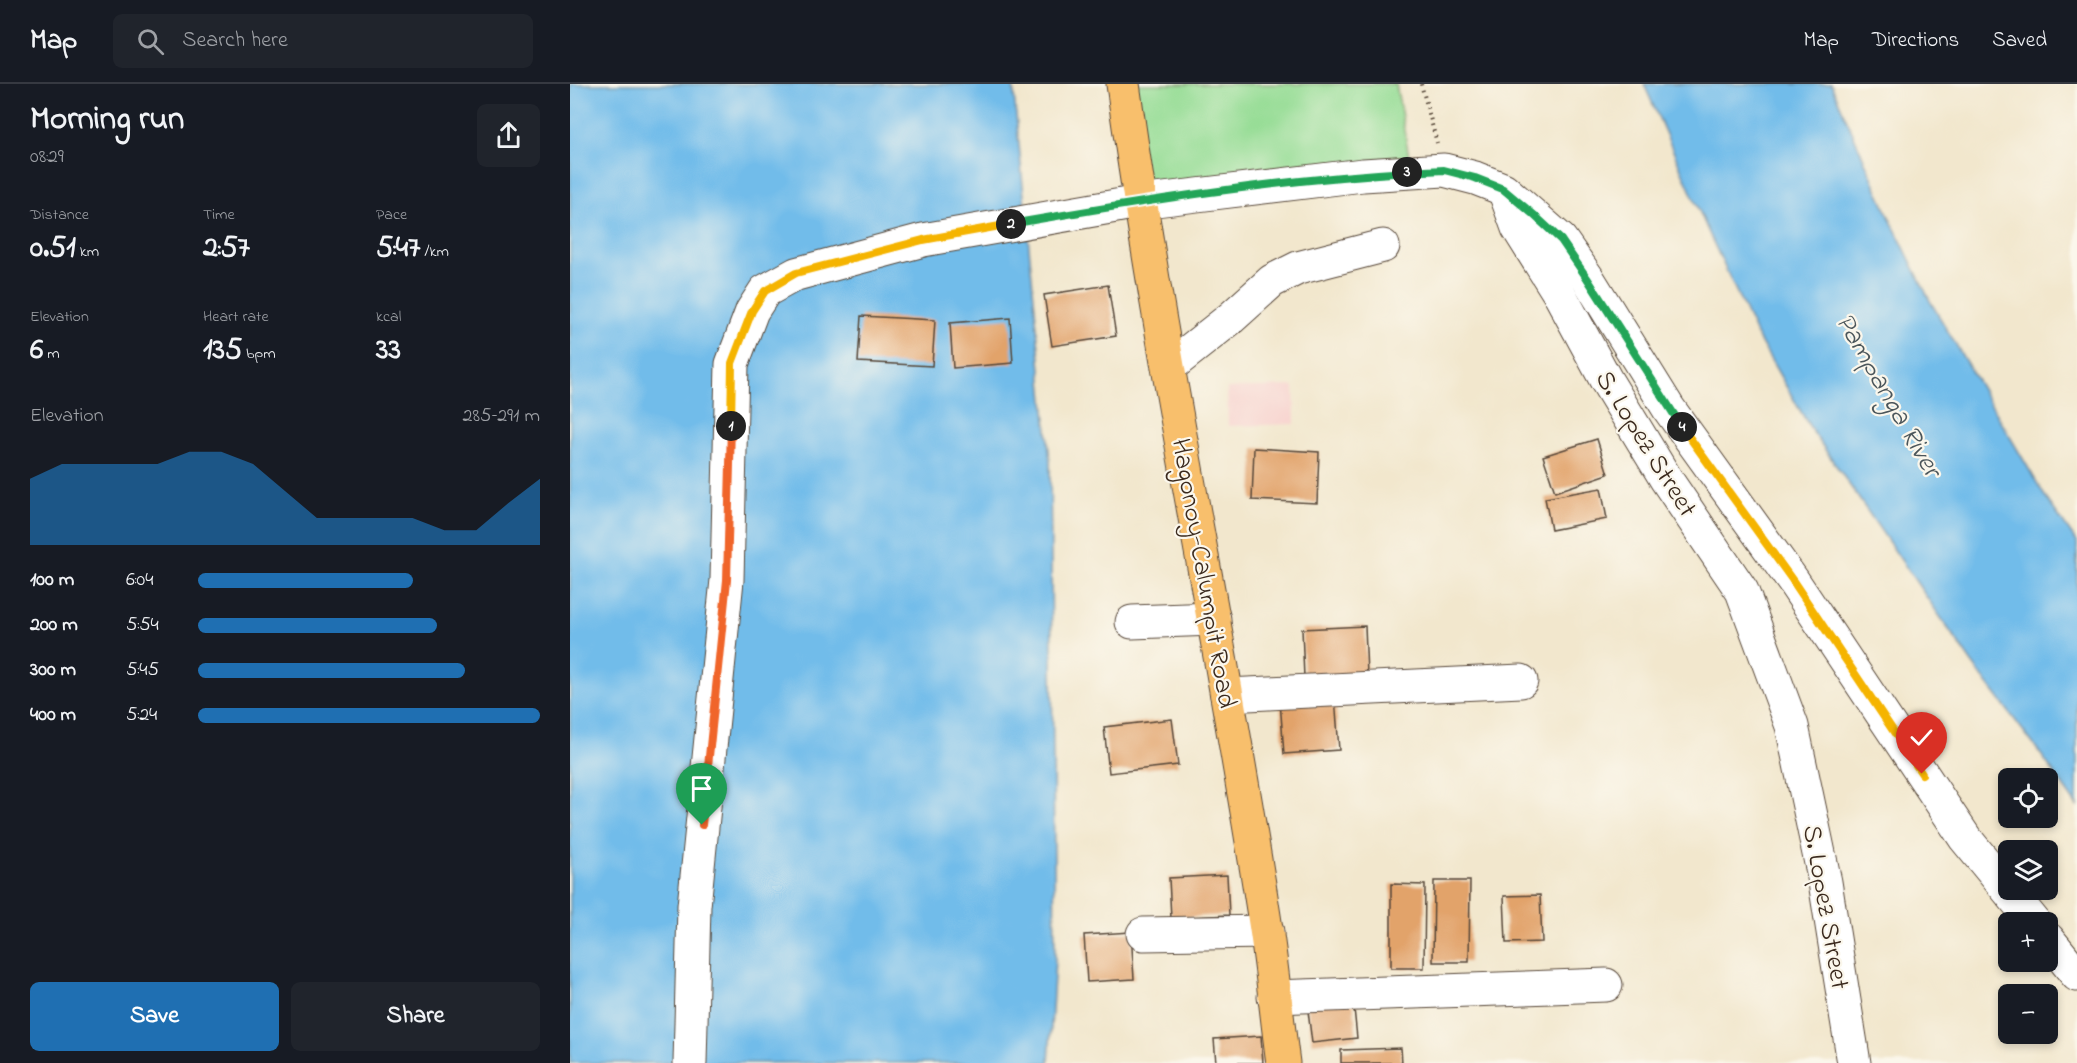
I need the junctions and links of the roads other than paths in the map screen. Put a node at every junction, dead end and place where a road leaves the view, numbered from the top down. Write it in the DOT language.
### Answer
graph roads {
  1 [pos="1123,84"];
  2 [pos="1503,189"];
  3 [pos="1139,202"];
  4 [pos="1383,246"];
  5 [pos="1169,367"];
  6 [pos="1214,620"];
  7 [pos="1132,622"];
  8 [pos="1521,681"];
  9 [pos="1227,695"];
  10 [pos="2026,912"];
  11 [pos="1267,932"];
  12 [pos="1143,934"];
  13 [pos="2058,951"];
  14 [pos="2077,975"];
  15 [pos="1606,985"];
  16 [pos="1274,997"];
  17 [pos="690,1063"];
  18 [pos="1283,1063"];
  19 [pos="1854,1063"];
  1 -- 3 [label="main road, Hagonoy-Calumpit Road"];
  2 -- 3 [label="street"];
  2 -- 10 [label="street"];
  2 -- 19 [label="street, S. Lopez Street"];
  3 -- 5 [label="main road, Hagonoy-Calumpit Road"];
  3 -- 17 [label="street"];
  4 -- 5 [label="street"];
  5 -- 6 [label="main road, Hagonoy-Calumpit Road"];
  6 -- 7 [label="street"];
  6 -- 9 [label="main road, Hagonoy-Calumpit Road"];
  8 -- 9 [label="street"];
  9 -- 11 [label="main road, Hagonoy-Calumpit Road"];
  11 -- 12 [label="street"];
  11 -- 16 [label="main road, Hagonoy-Calumpit Road"];
  13 -- 14 [label="street"];
  15 -- 16 [label="street"];
  16 -- 18 [label="main road, Hagonoy-Calumpit Road"];
}
